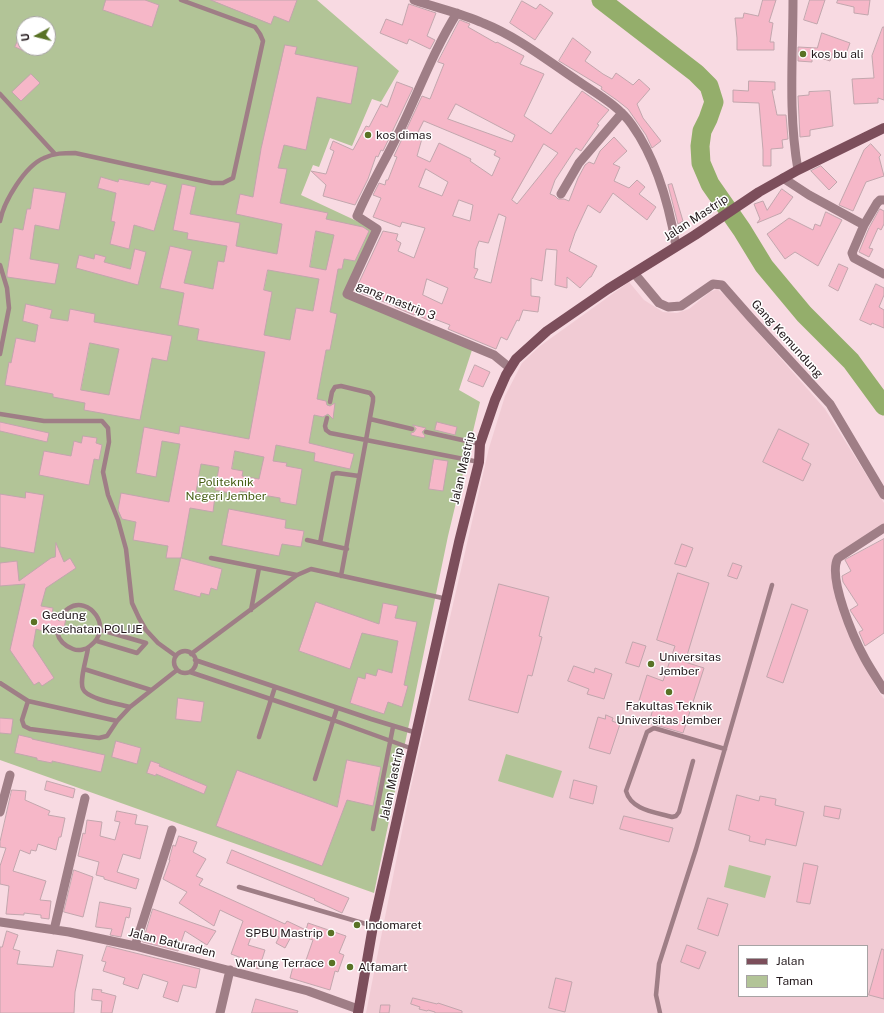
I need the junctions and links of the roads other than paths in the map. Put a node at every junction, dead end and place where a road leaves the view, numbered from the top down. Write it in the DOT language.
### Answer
graph roads {
  1 [pos="181,0"];
  2 [pos="414,0"];
  3 [pos="792,0"];
  4 [pos="457,13"];
  5 [pos="0,94"];
  6 [pos="622,113"];
  7 [pos="884,128"];
  8 [pos="55,154"];
  9 [pos="798,170"];
  10 [pos="783,178"];
  11 [pos="560,194"];
  12 [pos="884,200"];
  13 [pos="0,220"];
  14 [pos="864,225"];
  15 [pos="676,246"];
  16 [pos="0,265"];
  17 [pos="634,273"];
  18 [pos="884,274"];
  19 [pos="0,354"];
  20 [pos="510,368"];
  21 [pos="330,402"];
  22 [pos="0,414"];
  23 [pos="327,418"];
  24 [pos="370,419"];
  25 [pos="412,429"];
  26 [pos="426,432"];
  27 [pos="366,440"];
  28 [pos="480,444"];
  29 [pos="479,462"];
  30 [pos="359,476"];
  31 [pos="884,495"];
  32 [pos="884,528"];
  33 [pos="307,540"];
  34 [pos="320,543"];
  35 [pos="347,549"];
  36 [pos="211,558"];
  37 [pos="259,568"];
  38 [pos="297,575"];
  39 [pos="341,576"];
  40 [pos="772,584"];
  41 [pos="447,599"];
  42 [pos="251,610"];
  43 [pos="60,617"];
  44 [pos="101,630"];
  45 [pos="57,632"];
  46 [pos="97,641"];
  47 [pos="146,643"];
  48 [pos="158,643"];
  49 [pos="88,648"];
  50 [pos="191,654"];
  51 [pos="176,656"];
  52 [pos="195,660"];
  53 [pos="84,669"];
  54 [pos="177,670"];
  55 [pos="190,672"];
  56 [pos="0,683"];
  57 [pos="275,687"];
  58 [pos="151,690"];
  59 [pos="884,690"];
  60 [pos="271,699"];
  61 [pos="28,701"];
  62 [pos="130,707"];
  63 [pos="337,708"];
  64 [pos="334,720"];
  65 [pos="117,721"];
  66 [pos="393,726"];
  67 [pos="416,733"];
  68 [pos="259,737"];
  69 [pos="390,741"];
  70 [pos="413,749"];
  71 [pos="725,749"];
  72 [pos="693,761"];
  73 [pos="10,775"];
  74 [pos="315,779"];
  75 [pos="85,798"];
  76 [pos="0,812"];
  77 [pos="172,830"];
  78 [pos="373,830"];
  79 [pos="240,887"];
  80 [pos="0,922"];
  81 [pos="373,926"];
  82 [pos="54,930"];
  83 [pos="135,946"];
  84 [pos="230,970"];
  85 [pos="358,1011"];
  86 [pos="220,1013"];
  87 [pos="660,1013"];
  1 -- 8 [label="lane"];
  2 -- 4 [label="street"];
  3 -- 9 [label="street"];
  4 -- 6 [label="street"];
  4 -- 20 [label="street, gang mastrip 3"];
  5 -- 8 [label="lane"];
  6 -- 11 [label="street"];
  6 -- 15 [label="street"];
  7 -- 9 [label="main road, Jalan Mastrip"];
  8 -- 13 [label="lane"];
  9 -- 10 [label="main road, Jalan Mastrip"];
  10 -- 14 [label="street"];
  10 -- 15 [label="main road, Jalan Mastrip"];
  12 -- 14 [label="street"];
  14 -- 18 [label="street"];
  15 -- 17 [label="main road, Jalan Mastrip"];
  16 -- 19 [label="lane"];
  17 -- 20 [label="main road, Jalan Mastrip"];
  17 -- 31 [label="street, Gang Kemundung"];
  20 -- 28 [label="main road, Jalan Mastrip"];
  21 -- 24 [label="lane"];
  22 -- 48 [label="lane"];
  23 -- 27 [label="lane"];
  24 -- 25 [label="lane"];
  24 -- 27 [label="lane"];
  26 -- 28 [label="lane"];
  27 -- 29 [label="lane"];
  27 -- 30 [label="lane"];
  28 -- 29 [label="main road, Jalan Mastrip"];
  29 -- 41 [label="main road, Jalan Mastrip"];
  30 -- 34 [label="lane"];
  30 -- 35 [label="lane"];
  32 -- 59 [label="street"];
  33 -- 34 [label="lane"];
  34 -- 35 [label="lane"];
  35 -- 39 [label="lane"];
  36 -- 37 [label="lane"];
  37 -- 38 [label="lane"];
  37 -- 42 [label="lane"];
  38 -- 39 [label="lane"];
  38 -- 42 [label="lane"];
  39 -- 41 [label="lane"];
  40 -- 71 [label="lane"];
  41 -- 67 [label="main road, Jalan Mastrip"];
  42 -- 50 [label="lane"];
  43 -- 44 [label="lane"];
  44 -- 46 [label="lane"];
  44 -- 47 [label="lane"];
  45 -- 49 [label="lane"];
  46 -- 47 [label="lane"];
  46 -- 49 [label="lane"];
  47 -- 48 [label="lane"];
  48 -- 51 [label="lane"];
  49 -- 53 [label="lane"];
  50 -- 51 [label="lane"];
  50 -- 52 [label="lane"];
  51 -- 54 [label="lane"];
  52 -- 55 [label="lane"];
  52 -- 57 [label="lane"];
  53 -- 58 [label="lane"];
  53 -- 62 [label="lane"];
  54 -- 55 [label="lane"];
  54 -- 58 [label="lane"];
  55 -- 60 [label="lane"];
  56 -- 61 [label="lane"];
  57 -- 60 [label="lane"];
  57 -- 63 [label="lane"];
  58 -- 62 [label="lane"];
  60 -- 64 [label="lane"];
  60 -- 68 [label="lane"];
  61 -- 65 [label="lane"];
  61 -- 65 [label="lane"];
  62 -- 65 [label="lane"];
  63 -- 64 [label="lane"];
  63 -- 66 [label="lane"];
  64 -- 69 [label="lane"];
  64 -- 74 [label="lane"];
  66 -- 67 [label="lane"];
  66 -- 69 [label="lane"];
  67 -- 70 [label="main road, Jalan Mastrip"];
  69 -- 70 [label="lane"];
  69 -- 78 [label="lane"];
  70 -- 81 [label="main road, Jalan Mastrip"];
  71 -- 72 [label="lane"];
  71 -- 87 [label="lane"];
  73 -- 76 [label="street"];
  75 -- 82 [label="street"];
  77 -- 83 [label="street"];
  79 -- 81 [label="lane"];
  80 -- 82 [label="street, Jalan Baturaden"];
  81 -- 85 [label="main road, Jalan Mastrip"];
  82 -- 83 [label="street, Jalan Baturaden"];
  83 -- 84 [label="street, Jalan Baturaden"];
  84 -- 85 [label="street, Jalan Baturaden"];
  84 -- 86 [label="street"];
}
